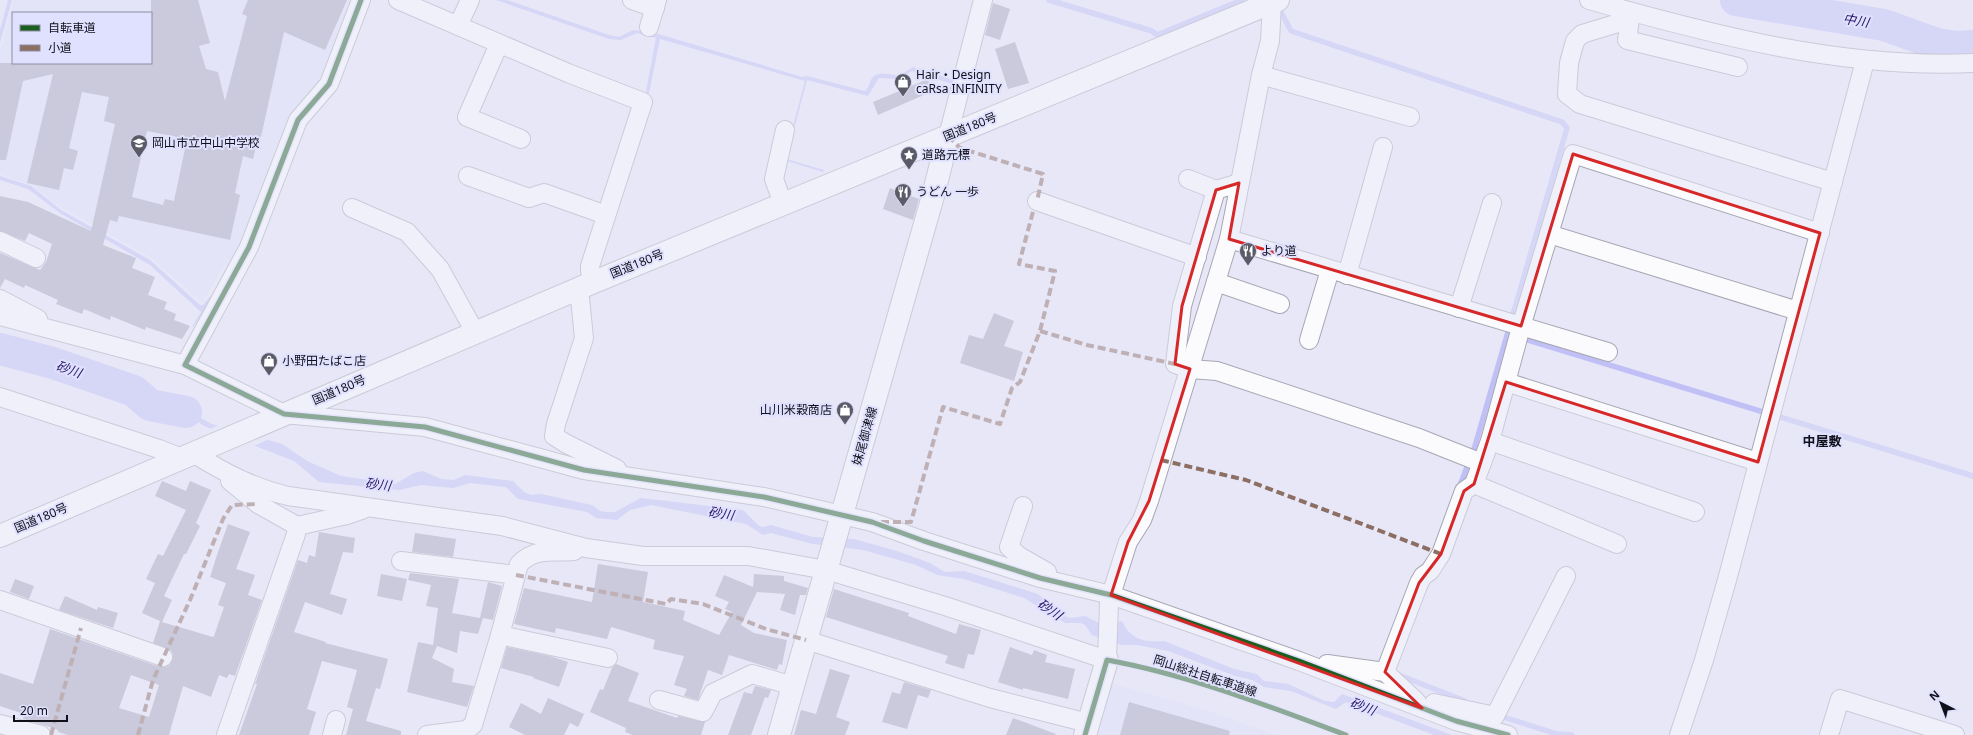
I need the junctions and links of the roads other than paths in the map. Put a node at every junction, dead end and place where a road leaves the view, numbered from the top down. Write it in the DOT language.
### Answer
graph roads {
  1 [pos="361,0"];
  2 [pos="398,0"];
  3 [pos="470,0"];
  4 [pos="632,0"];
  5 [pos="983,0"];
  6 [pos="1589,0"];
  7 [pos="1275,1"];
  8 [pos="656,4"];
  9 [pos="1631,12"];
  10 [pos="458,26"];
  11 [pos="649,27"];
  12 [pos="499,44"];
  13 [pos="1866,61"];
  14 [pos="1973,63"];
  15 [pos="1738,67"];
  16 [pos="1262,75"];
  17 [pos="1410,117"];
  18 [pos="785,130"];
  19 [pos="948,136"];
  20 [pos="521,138"];
  21 [pos="1383,148"];
  22 [pos="468,176"];
  23 [pos="1188,179"];
  24 [pos="1833,182"];
  25 [pos="1239,183"];
  26 [pos="1216,190"];
  27 [pos="1038,201"];
  28 [pos="1492,203"];
  29 [pos="783,204"];
  30 [pos="352,208"];
  31 [pos="606,214"];
  32 [pos="1820,233"];
  33 [pos="1549,234"];
  34 [pos="1229,239"];
  35 [pos="0,241"];
  36 [pos="1197,257"];
  37 [pos="36,258"];
  38 [pos="1339,272"];
  39 [pos="1216,282"];
  40 [pos="586,285"];
  41 [pos="0,299"];
  42 [pos="1280,304"];
  43 [pos="1459,308"];
  44 [pos="1798,311"];
  45 [pos="0,316"];
  46 [pos="53,330"];
  47 [pos="1515,330"];
  48 [pos="475,332"];
  49 [pos="1309,340"];
  50 [pos="1608,352"];
  51 [pos="185,365"];
  52 [pos="1190,369"];
  53 [pos="1506,382"];
  54 [pos="0,397"];
  55 [pos="284,414"];
  56 [pos="1490,441"];
  57 [pos="198,456"];
  58 [pos="1473,459"];
  59 [pos="1758,462"];
  60 [pos="634,477"];
  61 [pos="1474,484"];
  62 [pos="1023,506"];
  63 [pos="369,507"];
  64 [pos="1695,512"];
  65 [pos="841,517"];
  66 [pos="297,526"];
  67 [pos="0,536"];
  68 [pos="1618,544"];
  69 [pos="586,548"];
  70 [pos="401,561"];
  71 [pos="827,567"];
  72 [pos="516,575"];
  73 [pos="1566,576"];
  74 [pos="1080,587"];
  75 [pos="1110,599"];
  76 [pos="0,600"];
  77 [pos="500,635"];
  78 [pos="806,640"];
  79 [pos="1107,656"];
  80 [pos="163,657"];
  81 [pos="608,658"];
  82 [pos="1299,661"];
  83 [pos="1385,672"];
  84 [pos="793,686"];
  85 [pos="659,700"];
  86 [pos="1418,703"];
  87 [pos="0,724"];
  88 [pos="1086,729"];
  89 [pos="473,732"];
  90 [pos="41,735"];
  91 [pos="226,735"];
  92 [pos="427,735"];
  93 [pos="779,735"];
  94 [pos="1508,735"];
  95 [pos="1679,735"];
  96 [pos="1829,735"];
  97 [pos="1955,735"];
  1 -- 51 [label="street"];
  2 -- 10 [label="street"];
  3 -- 10 [label="street"];
  4 -- 8 [label="street"];
  5 -- 19 [label="street"];
  6 -- 9 [label="street"];
  7 -- 16 [label="street"];
  7 -- 19 [label="main road, 国道180号"];
  8 -- 11 [label="street"];
  9 -- 13 [label="street"];
  9 -- 15 [label="street"];
  9 -- 24 [label="street"];
  10 -- 12 [label="street"];
  12 -- 20 [label="street"];
  12 -- 31 [label="street"];
  13 -- 14 [label="street"];
  13 -- 24 [label="street"];
  16 -- 17 [label="street"];
  16 -- 25 [label="street"];
  18 -- 29 [label="street"];
  19 -- 29 [label="main road, 国道180号"];
  19 -- 65 [label="main road, 妹尾御津線"];
  21 -- 38 [label="street"];
  22 -- 31 [label="street"];
  23 -- 26 [label="street"];
  24 -- 32 [label="street"];
  25 -- 26 [label="street"];
  25 -- 34 [label="street"];
  26 -- 36 [label="street"];
  27 -- 36 [label="street"];
  28 -- 43 [label="street"];
  29 -- 40 [label="main road, 国道180号"];
  30 -- 48 [label="street"];
  31 -- 40 [label="street"];
  32 -- 33 [label="street"];
  32 -- 44 [label="street"];
  33 -- 44 [label="street"];
  33 -- 47 [label="street"];
  34 -- 38 [label="street"];
  34 -- 39 [label="street"];
  35 -- 37 [label="street"];
  36 -- 52 [label="street"];
  38 -- 43 [label="street"];
  38 -- 49 [label="street"];
  39 -- 42 [label="street"];
  39 -- 52 [label="street"];
  40 -- 48 [label="main road, 国道180号"];
  40 -- 60 [label="street"];
  41 -- 46 [label="street"];
  43 -- 47 [label="street"];
  44 -- 59 [label="street"];
  45 -- 46 [label="street"];
  46 -- 51 [label="street"];
  47 -- 50 [label="street"];
  47 -- 53 [label="street"];
  48 -- 55 [label="main road, 国道180号"];
  51 -- 55 [label="street"];
  52 -- 58 [label="street"];
  52 -- 75 [label="street"];
  53 -- 56 [label="street"];
  53 -- 59 [label="street"];
  54 -- 57 [label="street"];
  55 -- 57 [label="main road, 国道180号"];
  55 -- 60 [label="street"];
  56 -- 58 [label="street"];
  56 -- 64 [label="street"];
  57 -- 63 [label="street"];
  57 -- 66 [label="street"];
  57 -- 67 [label="main road, 国道180号"];
  58 -- 61 [label="street"];
  59 -- 95 [label="street"];
  60 -- 65 [label="street"];
  61 -- 68 [label="street"];
  61 -- 83 [label="street"];
  62 -- 74 [label="street"];
  63 -- 66 [label="street"];
  63 -- 69 [label="street"];
  65 -- 71 [label="main road, 妹尾御津線"];
  65 -- 74 [label="street"];
  66 -- 91 [label="street"];
  69 -- 71 [label="street"];
  69 -- 72 [label="street"];
  70 -- 72 [label="street"];
  71 -- 78 [label="main road, 妹尾御津線"];
  71 -- 79 [label="street"];
  72 -- 77 [label="street"];
  73 -- 86 [label="street"];
  74 -- 75 [label="street"];
  75 -- 79 [label="street"];
  75 -- 82 [label="street"];
  76 -- 80 [label="street"];
  77 -- 81 [label="street"];
  77 -- 89 [label="street"];
  78 -- 84 [label="main road, 妹尾御津線"];
  78 -- 88 [label="street"];
  79 -- 88 [label="main road"];
  82 -- 83 [label="street"];
  82 -- 86 [label="street"];
  83 -- 86 [label="street"];
  84 -- 85 [label="street"];
  84 -- 93 [label="main road, 妹尾御津線"];
  86 -- 94 [label="street"];
  87 -- 90 [label="street"];
  89 -- 92 [label="street"];
  96 -- 97 [label="street"];
}
